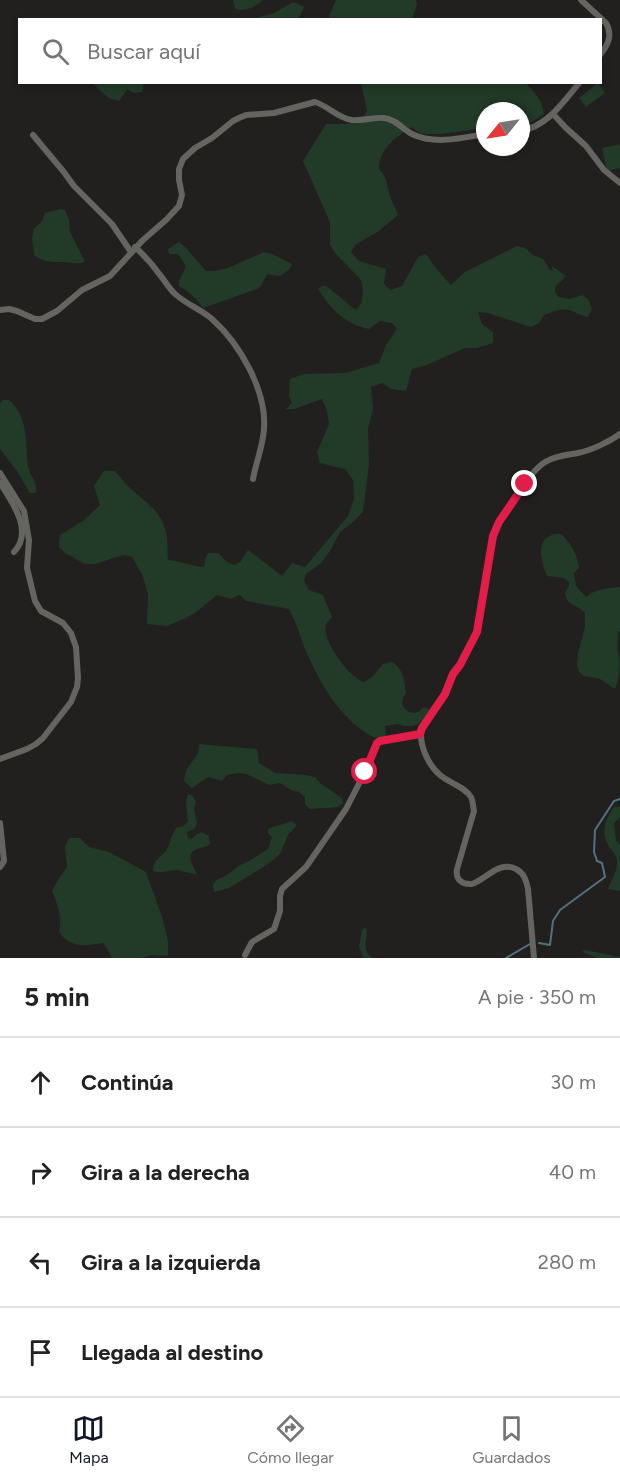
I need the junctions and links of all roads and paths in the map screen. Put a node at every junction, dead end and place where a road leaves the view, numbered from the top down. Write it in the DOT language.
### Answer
graph roads {
  1 [pos="581,0"];
  2 [pos="601,18"];
  3 [pos="602,19"];
  4 [pos="602,52"];
  5 [pos="578,84"];
  6 [pos="553,114"];
  7 [pos="530,128"];
  8 [pos="33,135"];
  9 [pos="476,136"];
  10 [pos="620,183"];
  11 [pos="134,249"];
  12 [pos="0,310"];
  13 [pos="620,434"];
  14 [pos="0,473"];
  15 [pos="253,479"];
  16 [pos="0,483"];
  17 [pos="14,552"];
  18 [pos="420,734"];
  19 [pos="0,759"];
  20 [pos="0,823"];
  21 [pos="0,867"];
  22 [pos="245,956"];
  23 [pos="534,958"];
  1 -- 2 [label="street"];
  3 -- 4 [label="street"];
  5 -- 6 [label="street"];
  6 -- 7 [label="street"];
  6 -- 10 [label="street"];
  8 -- 11 [label="street"];
  9 -- 11 [label="street"];
  11 -- 12 [label="street"];
  11 -- 15 [label="street"];
  13 -- 18 [label="street"];
  14 -- 19 [label="street"];
  16 -- 17 [label="street"];
  18 -- 22 [label="street"];
  18 -- 23 [label="street"];
  20 -- 21 [label="street"];
}
